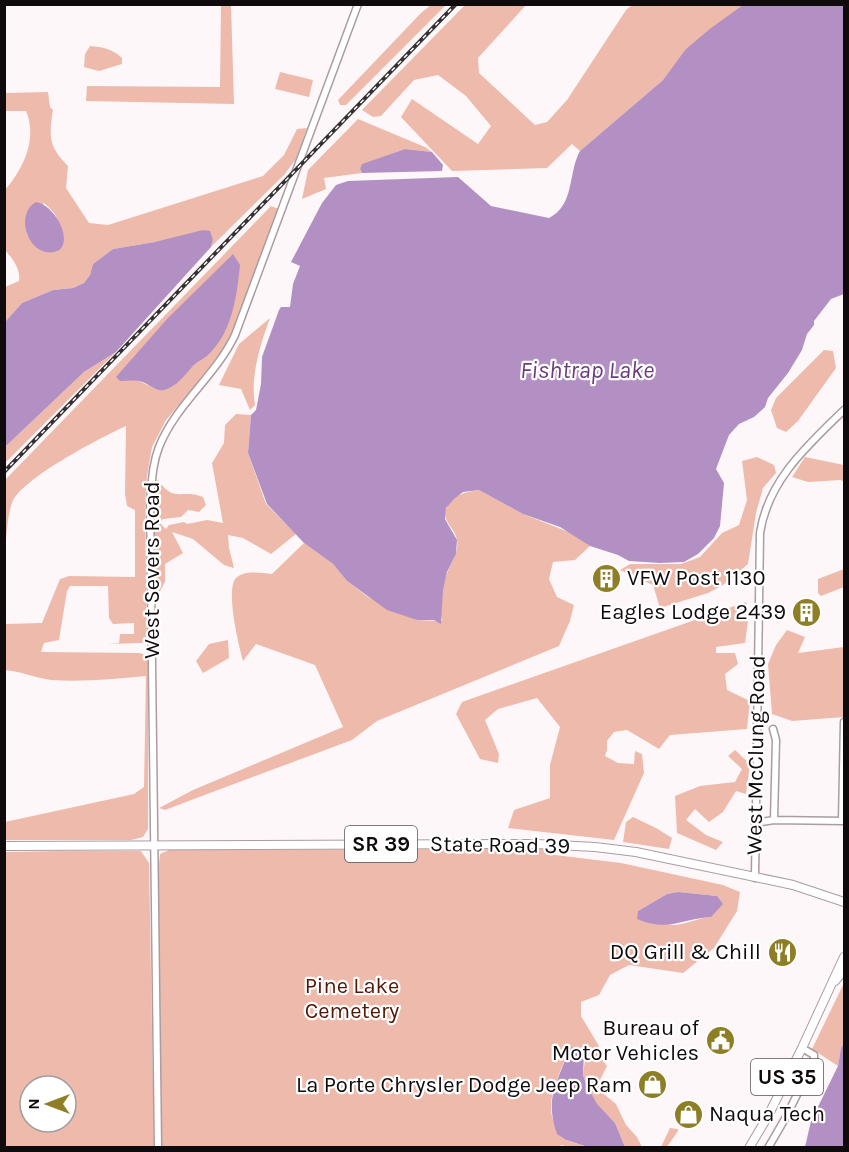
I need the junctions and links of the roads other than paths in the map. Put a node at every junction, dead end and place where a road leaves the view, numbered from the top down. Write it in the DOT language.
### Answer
graph roads {
  1 [pos="358,4"];
  2 [pos="844,410"];
  3 [pos="844,722"];
  4 [pos="773,729"];
  5 [pos="774,820"];
  6 [pos="843,820"];
  7 [pos="755,823"];
  8 [pos="153,845"];
  9 [pos="4,846"];
  10 [pos="755,878"];
  11 [pos="844,902"];
  12 [pos="844,957"];
  13 [pos="844,970"];
  14 [pos="832,984"];
  15 [pos="802,1047"];
  16 [pos="158,1148"];
  17 [pos="749,1148"];
  18 [pos="768,1148"];
  1 -- 8 [label="street, West Severs Road"];
  2 -- 7 [label="street, West McClung Road"];
  3 -- 6 [label="street"];
  4 -- 5 [label="street"];
  5 -- 6 [label="street"];
  5 -- 7 [label="street"];
  7 -- 10 [label="street, West McClung Road"];
  8 -- 9 [label="main road, State Road 39 / SR 39"];
  8 -- 10 [label="main road, State Road 39 / SR 39"];
  8 -- 16 [label="street, West Severs Road"];
  10 -- 11 [label="main road, State Road 39 / SR 39"];
  12 -- 14 [label="main road, US 35"];
  13 -- 14 [label="main road, US 35"];
  14 -- 15 [label="main road, US 35"];
  15 -- 17 [label="main road, US 35"];
  15 -- 18 [label="street"];
}
